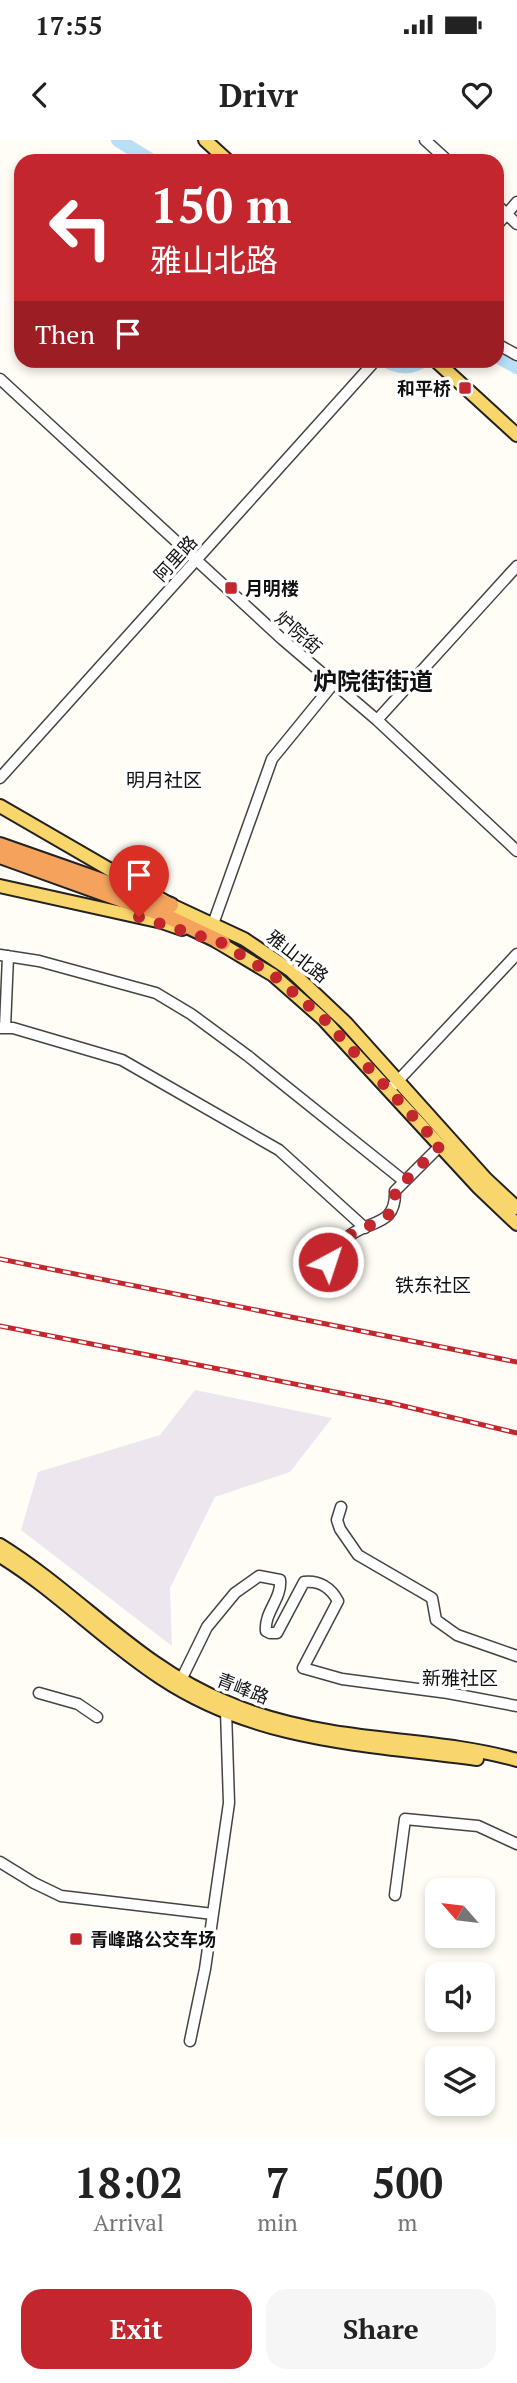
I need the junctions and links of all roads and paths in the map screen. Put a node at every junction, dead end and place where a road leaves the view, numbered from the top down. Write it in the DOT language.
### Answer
graph roads {
  1 [pos="193,140"];
  2 [pos="205,140"];
  3 [pos="425,140"];
  4 [pos="208,154"];
  5 [pos="220,154"];
  6 [pos="440,154"];
  7 [pos="517,202"];
  8 [pos="506,214"];
  9 [pos="504,216"];
  10 [pos="517,224"];
  11 [pos="369,368"];
  12 [pos="444,368"];
  13 [pos="453,368"];
  14 [pos="0,379"];
  15 [pos="517,426"];
  16 [pos="517,435"];
  17 [pos="195,559"];
  18 [pos="517,566"];
  19 [pos="334,682"];
  20 [pos="377,720"];
  21 [pos="0,778"];
  22 [pos="0,806"];
  23 [pos="0,845"];
  24 [pos="517,850"];
  25 [pos="0,856"];
  26 [pos="0,886"];
  27 [pos="171,905"];
  28 [pos="213,924"];
  29 [pos="222,943"];
  30 [pos="517,954"];
  31 [pos="4,956"];
  32 [pos="3,1028"];
  33 [pos="398,1080"];
  34 [pos="389,1090"];
  35 [pos="440,1146"];
  36 [pos="404,1181"];
  37 [pos="517,1208"];
  38 [pos="517,1224"];
  39 [pos="365,1228"];
  40 [pos="328,1262"];
  41 [pos="341,1507"];
  42 [pos="0,1545"];
  43 [pos="0,1556"];
  44 [pos="517,1656"];
  45 [pos="181,1680"];
  46 [pos="40,1693"];
  47 [pos="517,1706"];
  48 [pos="227,1707"];
  49 [pos="97,1717"];
  50 [pos="517,1760"];
  51 [pos="517,1769"];
  52 [pos="517,1844"];
  53 [pos="0,1862"];
  54 [pos="395,1895"];
  55 [pos="213,1914"];
  56 [pos="190,2040"];
  1 -- 4 [label="main road"];
  2 -- 5 [label="main road"];
  3 -- 6 [label="street"];
  7 -- 8 [label="street"];
  8 -- 9 [label="street"];
  8 -- 10 [label="street"];
  11 -- 17 [label="street, 阿里路"];
  12 -- 16 [label="main road"];
  13 -- 15 [label="main road"];
  14 -- 17 [label="street, 炉院街"];
  17 -- 19 [label="street, 炉院街"];
  17 -- 21 [label="street, 阿里路"];
  18 -- 20 [label="street"];
  19 -- 20 [label="street, 炉院街"];
  19 -- 28 [label="street"];
  20 -- 24 [label="street, 炉院街"];
  22 -- 27 [label="main road, 雅山北路"];
  23 -- 27 [label="highway"];
  25 -- 29 [label="highway, 雅山北路"];
  26 -- 29 [label="main road, 雅山北路"];
  27 -- 28 [label="main road, 雅山北路"];
  28 -- 33 [label="main road, 雅山北路"];
  29 -- 34 [label="main road, 雅山北路"];
  30 -- 33 [label="street"];
  31 -- 32 [label="street"];
  31 -- 36 [label="street"];
  32 -- 39 [label="street"];
  33 -- 34 [label="street"];
  33 -- 37 [label="main road, 雅山北路"];
  34 -- 35 [label="main road, 雅山北路"];
  35 -- 36 [label="street"];
  35 -- 38 [label="main road, 雅山北路"];
  36 -- 39 [label="street"];
  39 -- 40 [label="street"];
  41 -- 44 [label="street"];
  42 -- 45 [label="main road, 青峰路"];
  43 -- 48 [label="main road, 青峰路"];
  45 -- 47 [label="street"];
  45 -- 48 [label="main road, 青峰路"];
  46 -- 49 [label="street"];
  48 -- 50 [label="main road, 青峰路"];
  48 -- 51 [label="main road, 青峰路"];
  48 -- 55 [label="street"];
  52 -- 54 [label="street"];
  53 -- 55 [label="street"];
  55 -- 56 [label="street"];
}
